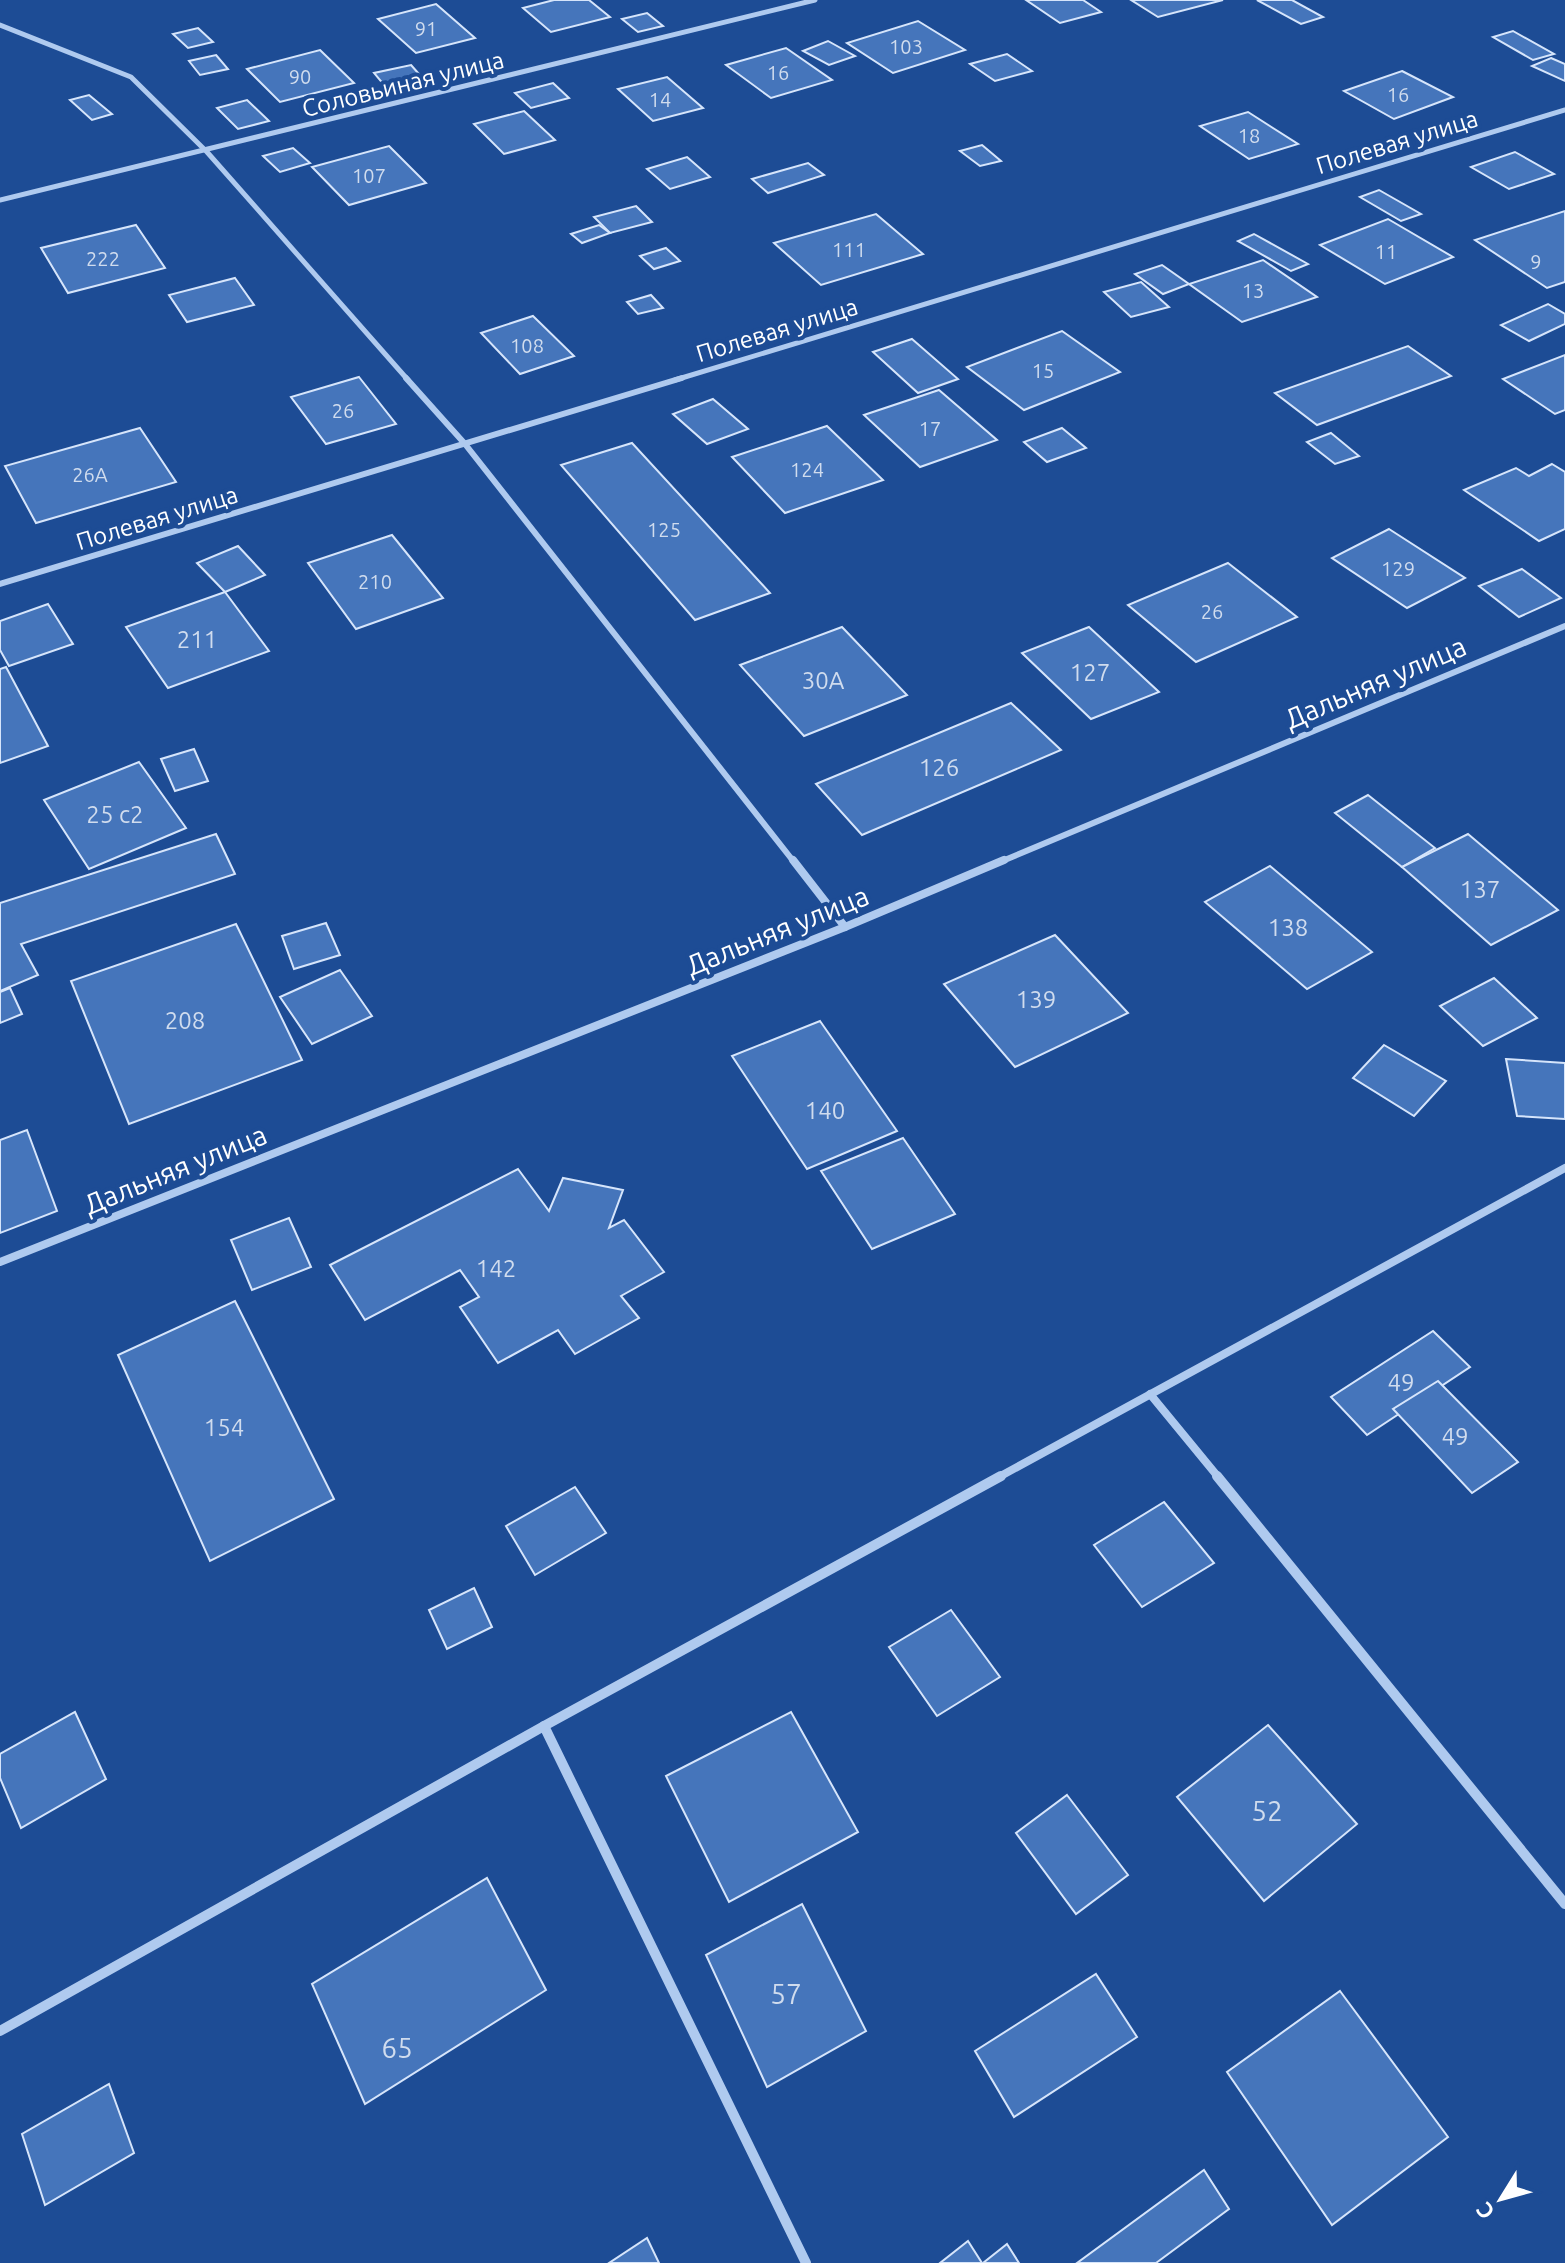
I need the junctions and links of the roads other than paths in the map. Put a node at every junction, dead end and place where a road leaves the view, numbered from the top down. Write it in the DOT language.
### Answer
graph roads {
  1 [pos="815,0"];
  2 [pos="0,25"];
  3 [pos="1565,110"];
  4 [pos="207,152"];
  5 [pos="0,200"];
  6 [pos="465,444"];
  7 [pos="0,584"];
  8 [pos="1565,626"];
  9 [pos="845,927"];
  10 [pos="1565,1168"];
  11 [pos="0,1262"];
  12 [pos="1150,1394"];
  13 [pos="544,1726"];
  14 [pos="1565,1904"];
  15 [pos="0,2031"];
  16 [pos="806,2263"];
  1 -- 4 [label="street, Соловьиная улица"];
  2 -- 4 [label="street"];
  3 -- 6 [label="street, Полевая улица"];
  4 -- 5 [label="street, Соловьиная улица"];
  4 -- 6 [label="street"];
  6 -- 7 [label="street, Полевая улица"];
  6 -- 9 [label="street"];
  8 -- 9 [label="street, Дальняя улица"];
  9 -- 11 [label="street, Дальняя улица"];
  10 -- 12 [label="street"];
  12 -- 13 [label="street"];
  12 -- 14 [label="street"];
  13 -- 15 [label="street"];
  13 -- 16 [label="street"];
}
